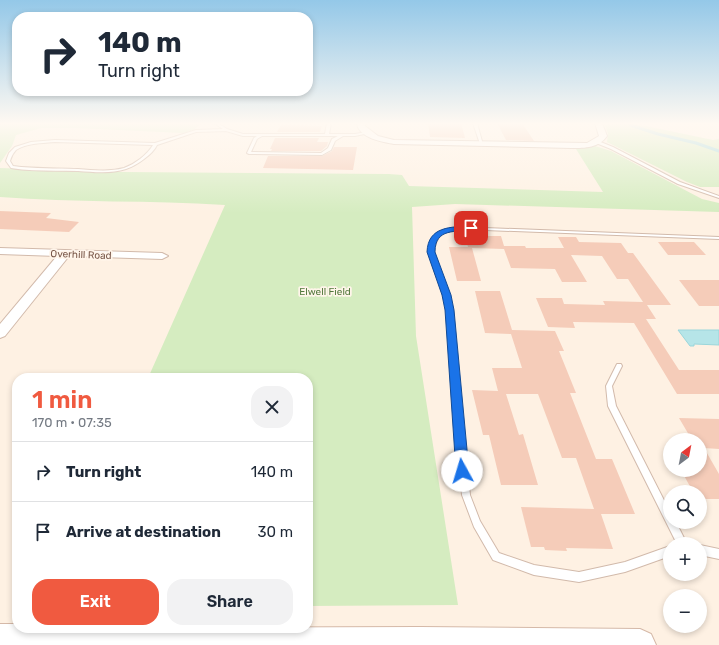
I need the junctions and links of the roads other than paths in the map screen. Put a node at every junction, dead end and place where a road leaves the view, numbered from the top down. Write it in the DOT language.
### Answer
graph roads {
  1 [pos="10,153"];
  2 [pos="148,153"];
  3 [pos="256,153"];
  4 [pos="323,153"];
  5 [pos="622,153"];
  6 [pos="719,197"];
  7 [pos="719,238"];
  8 [pos="0,251"];
  9 [pos="65,254"];
  10 [pos="162,256"];
  11 [pos="0,333"];
  12 [pos="619,366"];
  13 [pos="663,507"];
  14 [pos="707,551"];
  15 [pos="663,553"];
  16 [pos="719,554"];
  17 [pos="90,634"];
  18 [pos="0,639"];
  19 [pos="421,644"];
  20 [pos="640,645"];
  1 -- 2 [label="lane"];
  3 -- 4 [label="lane"];
  5 -- 6 [label="lane"];
  7 -- 15 [label="lane"];
  8 -- 9 [label="street, Overhill Road"];
  9 -- 10 [label="street, Overhill Road"];
  9 -- 11 [label="street"];
  12 -- 13 [label="lane"];
  14 -- 16 [label="lane"];
  17 -- 18 [label="street"];
  17 -- 19 [label="street"];
  19 -- 20 [label="street"];
}
